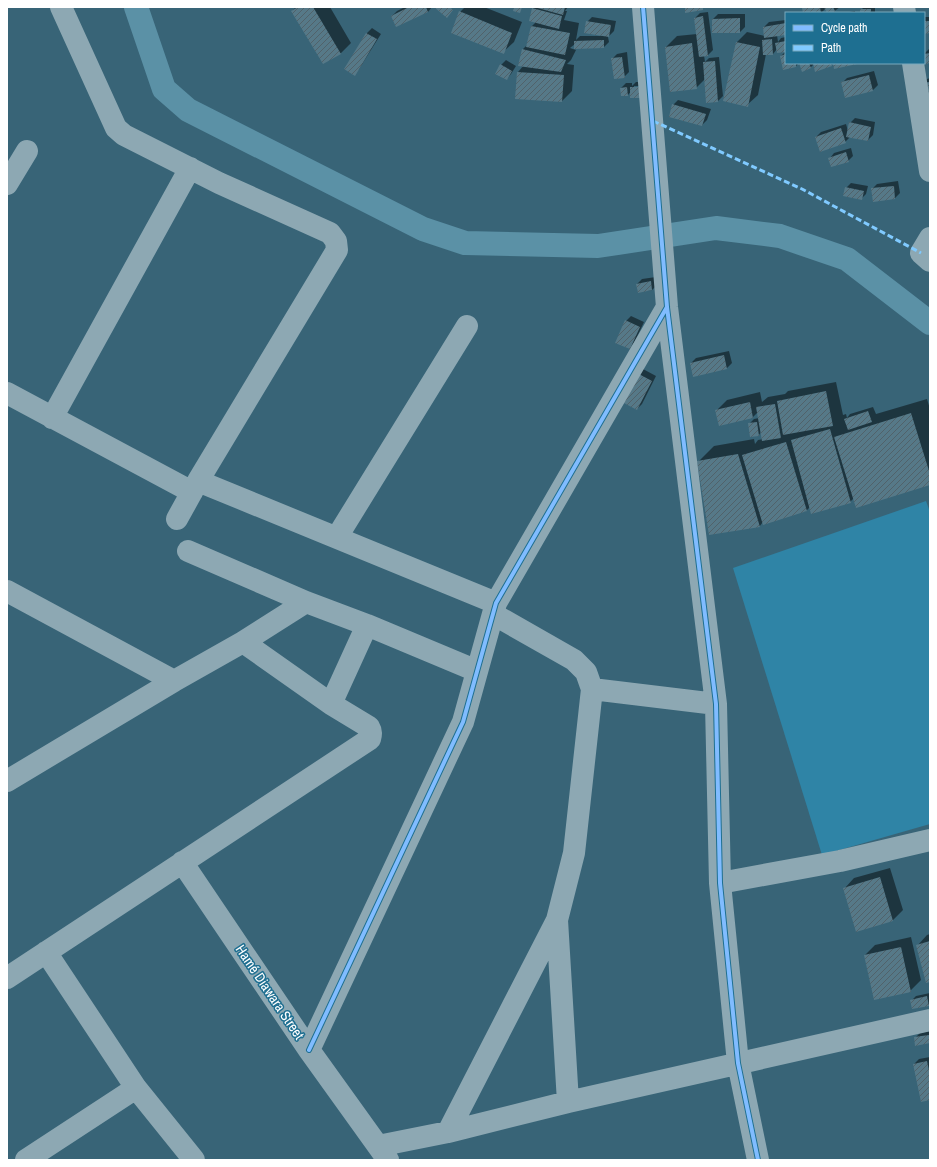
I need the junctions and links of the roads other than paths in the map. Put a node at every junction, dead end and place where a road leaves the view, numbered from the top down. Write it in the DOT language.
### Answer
graph roads {
  1 [pos="61,7"];
  2 [pos="643,7"];
  3 [pos="913,64"];
  4 [pos="27,151"];
  5 [pos="929,159"];
  6 [pos="190,168"];
  7 [pos="7,184"];
  8 [pos="930,238"];
  9 [pos="930,261"];
  10 [pos="667,307"];
  11 [pos="467,326"];
  12 [pos="7,393"];
  13 [pos="52,418"];
  14 [pos="195,487"];
  15 [pos="177,519"];
  16 [pos="337,538"];
  17 [pos="188,551"];
  18 [pos="7,591"];
  19 [pos="306,602"];
  20 [pos="494,608"];
  21 [pos="367,625"];
  22 [pos="243,642"];
  23 [pos="477,671"];
  24 [pos="174,681"];
  25 [pos="592,689"];
  26 [pos="331,704"];
  27 [pos="716,704"];
  28 [pos="7,781"];
  29 [pos="930,840"];
  30 [pos="182,862"];
  31 [pos="720,883"];
  32 [pos="557,920"];
  33 [pos="46,952"];
  34 [pos="7,978"];
  35 [pos="930,1020"];
  36 [pos="309,1050"];
  37 [pos="738,1063"];
  38 [pos="136,1088"];
  39 [pos="568,1102"];
  40 [pos="448,1132"];
  41 [pos="383,1153"];
  42 [pos="189,1158"];
  43 [pos="26,1160"];
  44 [pos="758,1160"];
  1 -- 6 [label="street"];
  2 -- 10 [label="street"];
  3 -- 5 [label="street"];
  4 -- 7 [label="street"];
  6 -- 13 [label="street"];
  6 -- 14 [label="street"];
  8 -- 9 [label="street"];
  10 -- 20 [label="street"];
  10 -- 27 [label="street"];
  11 -- 16 [label="street"];
  12 -- 13 [label="street"];
  13 -- 14 [label="street"];
  14 -- 15 [label="street"];
  14 -- 16 [label="street"];
  16 -- 20 [label="street"];
  17 -- 19 [label="street"];
  18 -- 24 [label="street"];
  19 -- 21 [label="street"];
  19 -- 22 [label="street"];
  20 -- 23 [label="street"];
  20 -- 25 [label="street"];
  21 -- 23 [label="street"];
  21 -- 26 [label="street"];
  22 -- 24 [label="street"];
  22 -- 26 [label="street"];
  23 -- 36 [label="street"];
  24 -- 28 [label="street"];
  25 -- 27 [label="street"];
  25 -- 32 [label="street"];
  26 -- 30 [label="street"];
  27 -- 31 [label="street"];
  29 -- 31 [label="street"];
  30 -- 33 [label="street"];
  30 -- 36 [label="street, Hamé Diawara Street"];
  31 -- 37 [label="street"];
  32 -- 39 [label="street"];
  32 -- 40 [label="street"];
  33 -- 34 [label="street"];
  33 -- 38 [label="street"];
  35 -- 37 [label="street"];
  36 -- 41 [label="street, Hamé Diawara Street"];
  37 -- 39 [label="street"];
  37 -- 44 [label="street"];
  38 -- 42 [label="street"];
  38 -- 43 [label="street"];
  39 -- 40 [label="street"];
  40 -- 41 [label="street"];
}
